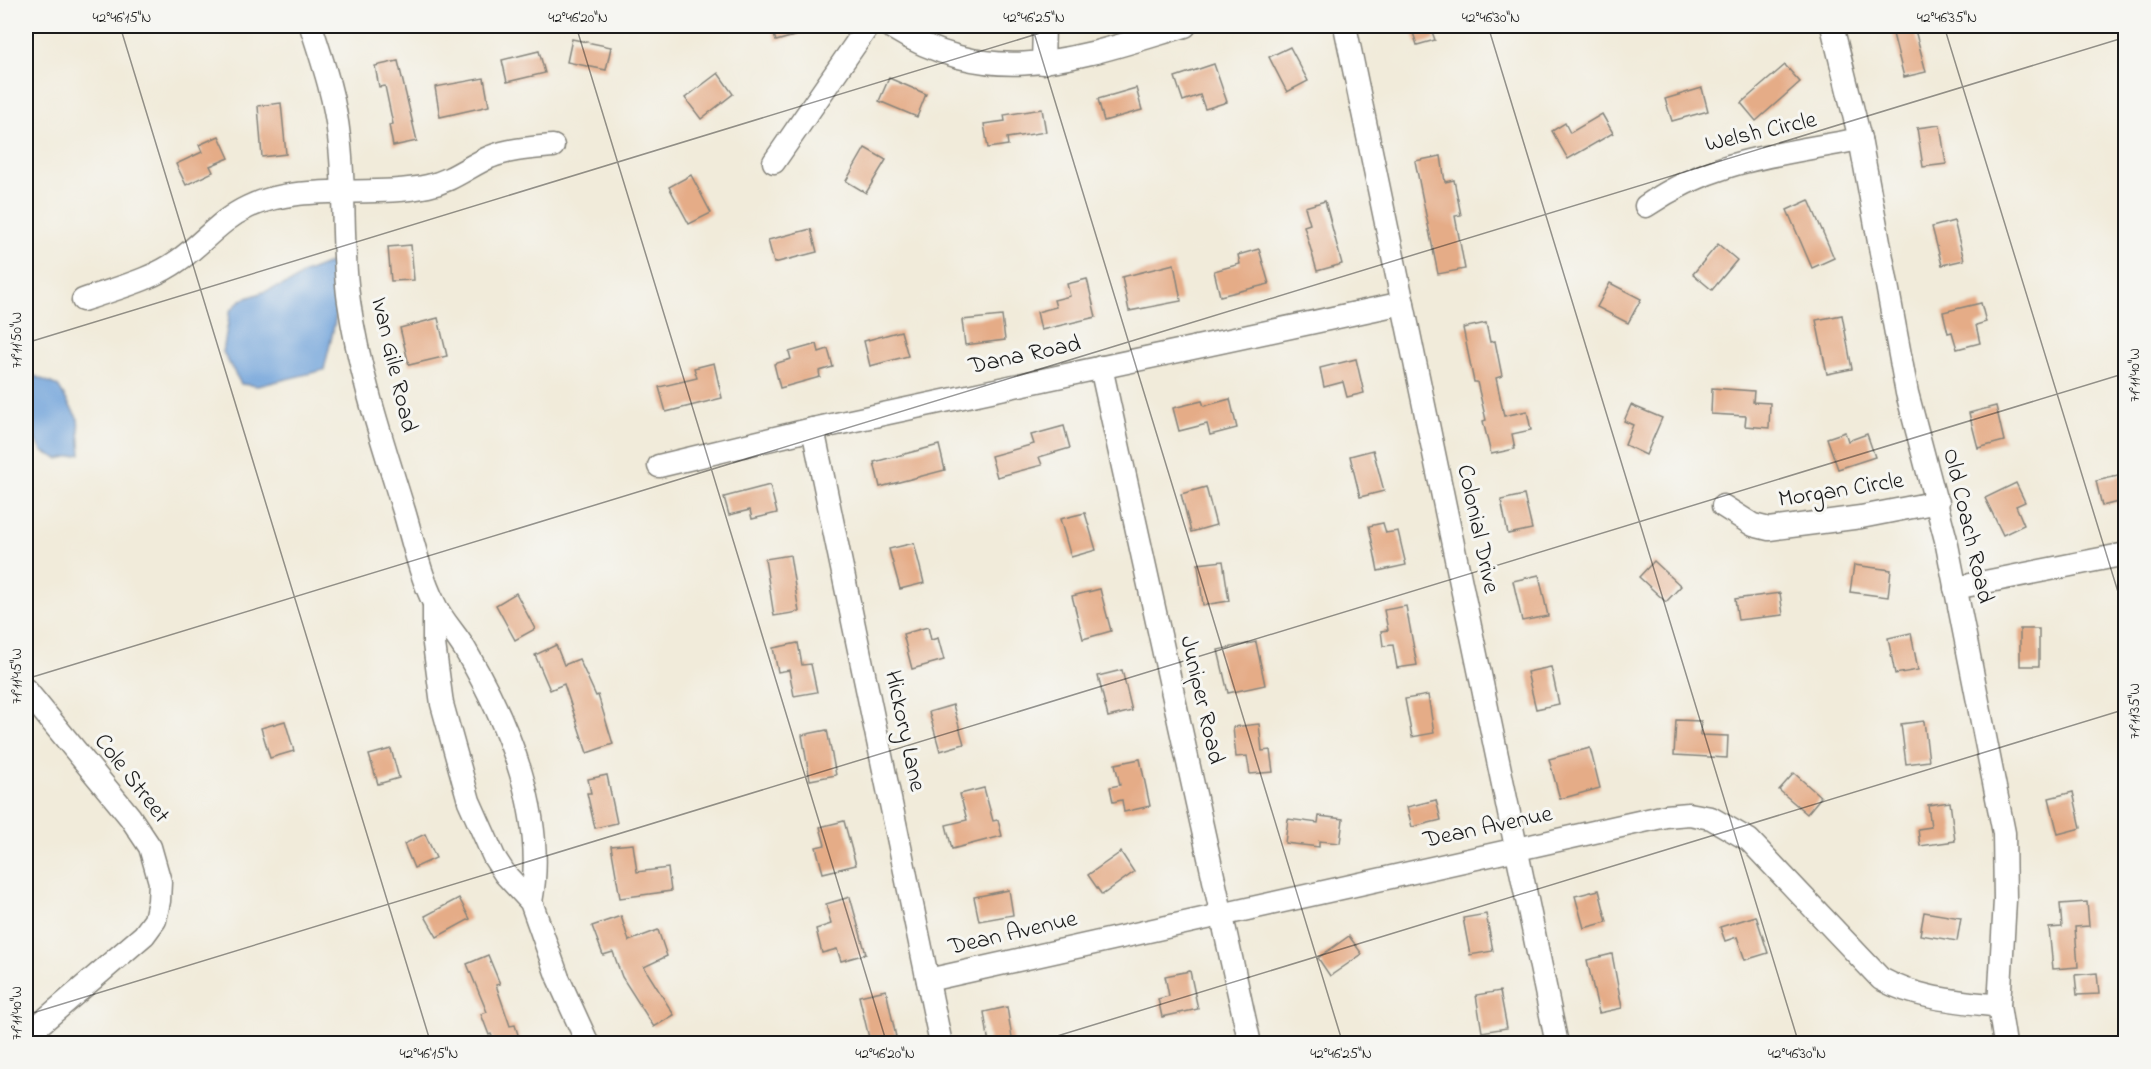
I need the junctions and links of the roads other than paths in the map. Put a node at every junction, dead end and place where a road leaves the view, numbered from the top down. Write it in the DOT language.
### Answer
graph roads {
  1 [pos="311,26"];
  2 [pos="868,26"];
  3 [pos="889,26"];
  4 [pos="1044,26"];
  5 [pos="1185,26"];
  6 [pos="1345,26"];
  7 [pos="1833,26"];
  8 [pos="1042,63"];
  9 [pos="1860,139"];
  10 [pos="553,146"];
  11 [pos="774,162"];
  12 [pos="343,192"];
  13 [pos="1646,207"];
  14 [pos="83,300"];
  15 [pos="1402,303"];
  16 [pos="1101,367"];
  17 [pos="813,429"];
  18 [pos="659,466"];
  19 [pos="1938,502"];
  20 [pos="1723,506"];
  21 [pos="2126,554"];
  22 [pos="1955,588"];
  23 [pos="434,604"];
  24 [pos="26,690"];
  25 [pos="1517,850"];
  26 [pos="531,902"];
  27 [pos="1221,915"];
  28 [pos="928,980"];
  29 [pos="1999,1006"];
  30 [pos="26,1036"];
  31 [pos="588,1044"];
  32 [pos="941,1044"];
  33 [pos="1250,1044"];
  34 [pos="1557,1044"];
  35 [pos="2005,1044"];
  1 -- 12 [label="street, Ivan Gile Road"];
  2 -- 11 [label="street"];
  3 -- 8 [label="street"];
  4 -- 8 [label="street"];
  5 -- 8 [label="street"];
  6 -- 15 [label="street, Colonial Drive"];
  7 -- 9 [label="street, Old Coach Road"];
  9 -- 13 [label="street, Welsh Circle"];
  9 -- 19 [label="street, Old Coach Road"];
  10 -- 12 [label="street"];
  12 -- 14 [label="street"];
  12 -- 23 [label="street, Ivan Gile Road"];
  15 -- 16 [label="street, Dana Road"];
  15 -- 25 [label="street, Colonial Drive"];
  16 -- 17 [label="street, Dana Road"];
  16 -- 27 [label="street, Juniper Road"];
  17 -- 18 [label="street, Dana Road"];
  17 -- 28 [label="street, Hickory Lane"];
  19 -- 20 [label="street, Morgan Circle"];
  19 -- 22 [label="street, Old Coach Road"];
  21 -- 22 [label="street"];
  22 -- 29 [label="street, Old Coach Road"];
  23 -- 26 [label="street, Ivan Gile Road"];
  23 -- 26 [label="street, Ivan Gile Road"];
  24 -- 30 [label="street, Cole Street"];
  25 -- 27 [label="street, Dean Avenue"];
  25 -- 29 [label="street, Dean Avenue"];
  25 -- 34 [label="street, Colonial Drive"];
  26 -- 31 [label="street, Ivan Gile Road"];
  27 -- 28 [label="street, Dean Avenue"];
  27 -- 33 [label="street, Juniper Road"];
  28 -- 32 [label="street, Hickory Lane"];
  29 -- 35 [label="street, Old Coach Road"];
}
